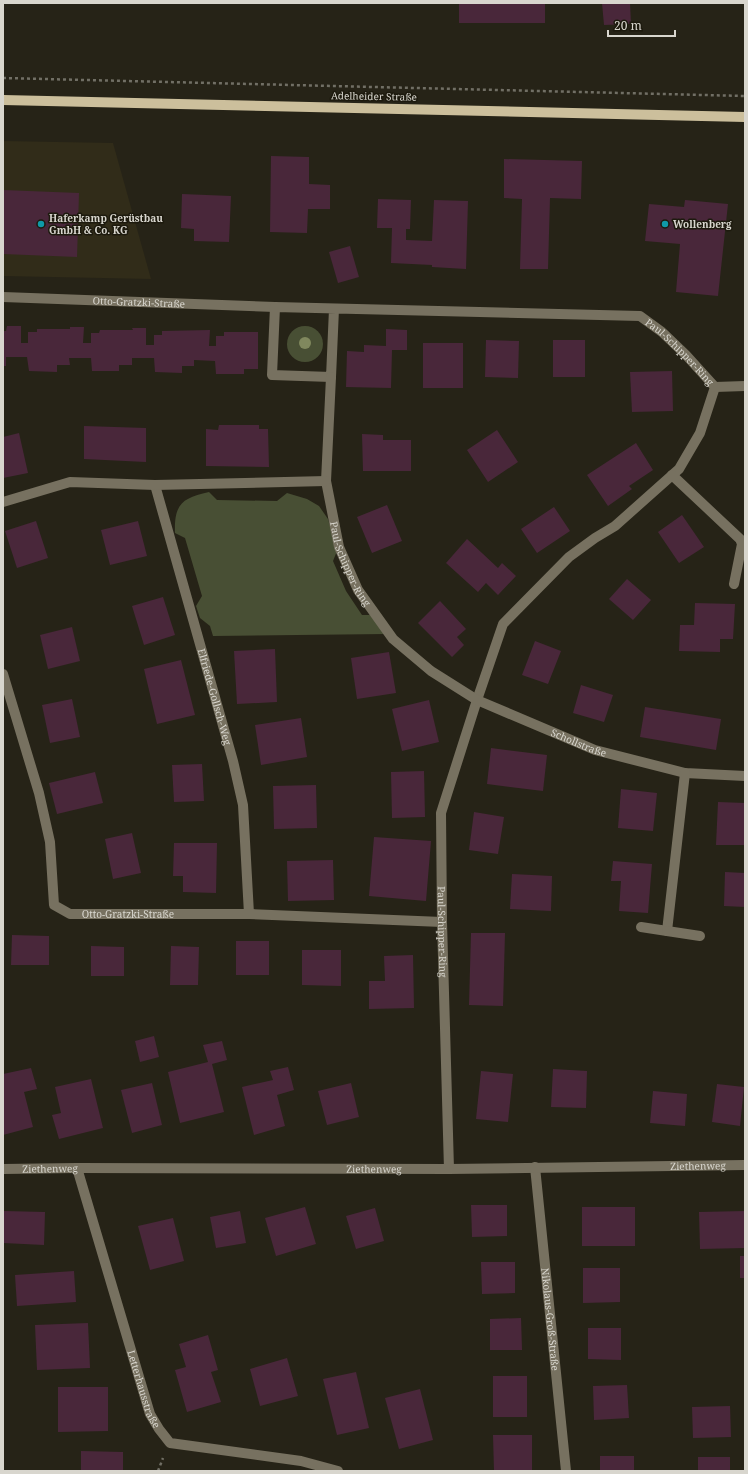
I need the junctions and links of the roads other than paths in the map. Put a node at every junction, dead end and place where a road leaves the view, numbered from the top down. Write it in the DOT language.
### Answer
graph roads {
  1 [pos="3,100"];
  2 [pos="745,117"];
  3 [pos="3,297"];
  4 [pos="275,307"];
  5 [pos="334,309"];
  6 [pos="331,377"];
  7 [pos="745,386"];
  8 [pos="715,387"];
  9 [pos="672,475"];
  10 [pos="326,482"];
  11 [pos="155,485"];
  12 [pos="3,502"];
  13 [pos="734,584"];
  14 [pos="3,674"];
  15 [pos="477,700"];
  16 [pos="685,773"];
  17 [pos="745,776"];
  18 [pos="249,914"];
  19 [pos="442,922"];
  20 [pos="641,927"];
  21 [pos="667,931"];
  22 [pos="700,936"];
  23 [pos="745,1165"];
  24 [pos="535,1167"];
  25 [pos="77,1168"];
  26 [pos="3,1169"];
  27 [pos="449,1169"];
  28 [pos="300,1466"];
  29 [pos="338,1471"];
  30 [pos="566,1471"];
  1 -- 2 [label="main road, Adelheider Straße"];
  3 -- 4 [label="street, Otto-Gratzki-Straße"];
  4 -- 5 [label="street, Paul-Schipper-Ring"];
  4 -- 6 [label="street"];
  5 -- 6 [label="street, Paul-Schipper-Ring"];
  5 -- 8 [label="street, Paul-Schipper-Ring"];
  6 -- 10 [label="street, Paul-Schipper-Ring"];
  7 -- 8 [label="street"];
  8 -- 9 [label="street, Paul-Schipper-Ring"];
  9 -- 13 [label="street"];
  9 -- 15 [label="street, Paul-Schipper-Ring"];
  10 -- 11 [label="street"];
  10 -- 15 [label="street, Paul-Schipper-Ring"];
  11 -- 12 [label="street"];
  11 -- 18 [label="street, Elfriede-Gollsch-Weg"];
  14 -- 18 [label="street, Otto-Gratzki-Straße"];
  15 -- 16 [label="street, Schollstraße"];
  15 -- 19 [label="street, Paul-Schipper-Ring"];
  16 -- 17 [label="street, Schollstraße"];
  16 -- 21 [label="street"];
  18 -- 19 [label="street, Otto-Gratzki-Straße"];
  19 -- 27 [label="street, Paul-Schipper-Ring"];
  20 -- 21 [label="street"];
  21 -- 22 [label="street"];
  23 -- 24 [label="street, Ziethenweg"];
  24 -- 27 [label="street, Ziethenweg"];
  24 -- 30 [label="street, Nikolaus-Groß-Straße"];
  25 -- 26 [label="street, Ziethenweg"];
  25 -- 27 [label="street, Ziethenweg"];
  25 -- 28 [label="street, Letterhausstraße"];
  28 -- 29 [label="street, Letterhausstraße"];
}
